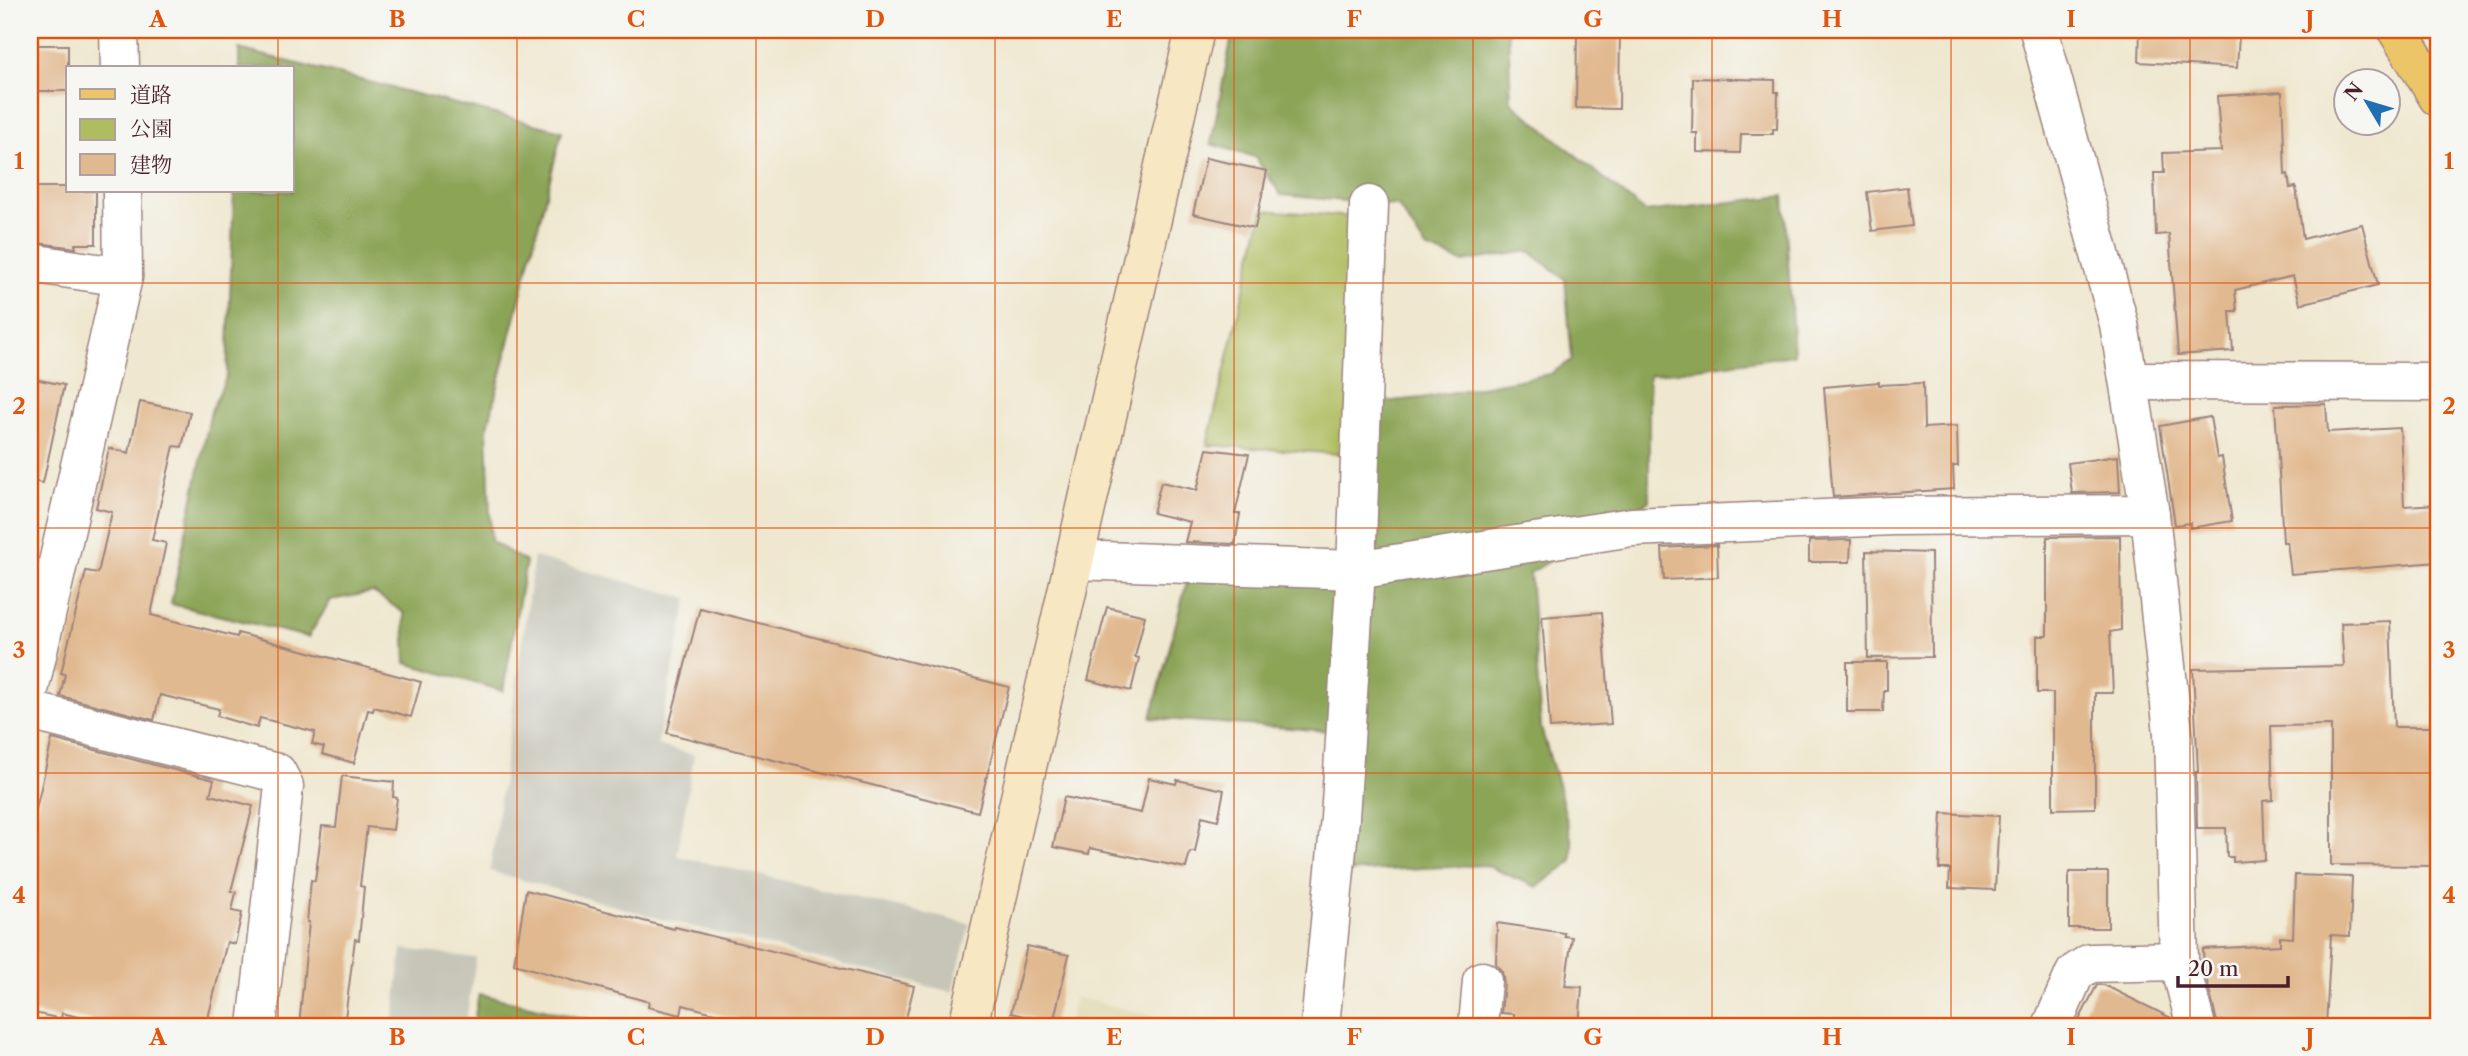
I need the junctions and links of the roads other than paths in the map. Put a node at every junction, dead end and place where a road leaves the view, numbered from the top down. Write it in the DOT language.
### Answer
graph roads {
  1 [pos="119,30"];
  2 [pos="1195,30"];
  3 [pos="2039,30"];
  4 [pos="2397,30"];
  5 [pos="120,66"];
  6 [pos="2438,97"];
  7 [pos="122,192"];
  8 [pos="1369,205"];
  9 [pos="30,263"];
  10 [pos="123,277"];
  11 [pos="2129,381"];
  12 [pos="2438,382"];
  13 [pos="2150,514"];
  14 [pos="1074,560"];
  15 [pos="1356,570"];
  16 [pos="30,686"];
  17 [pos="30,711"];
  18 [pos="2179,961"];
  19 [pos="1482,981"];
  20 [pos="257,1026"];
  21 [pos="968,1026"];
  22 [pos="1320,1026"];
  23 [pos="1478,1026"];
  24 [pos="2052,1026"];
  25 [pos="2196,1026"];
  1 -- 5 [label="street"];
  2 -- 14 [label="street"];
  3 -- 11 [label="street"];
  4 -- 6 [label="main road"];
  7 -- 10 [label="street"];
  8 -- 15 [label="street"];
  9 -- 10 [label="street"];
  10 -- 16 [label="street"];
  11 -- 12 [label="street"];
  11 -- 13 [label="street"];
  13 -- 15 [label="street"];
  13 -- 18 [label="street"];
  14 -- 15 [label="street"];
  14 -- 21 [label="street"];
  15 -- 22 [label="street"];
  17 -- 20 [label="street"];
  18 -- 24 [label="street"];
  18 -- 25 [label="street"];
  19 -- 23 [label="street"];
}
